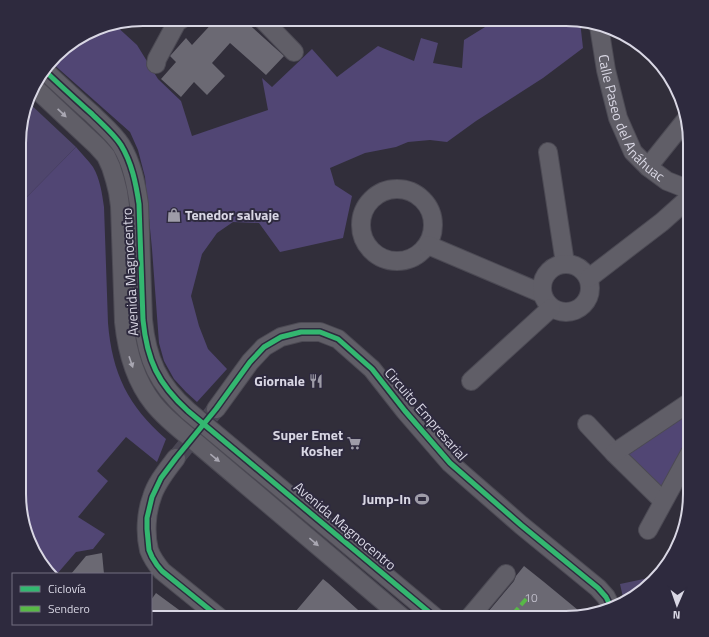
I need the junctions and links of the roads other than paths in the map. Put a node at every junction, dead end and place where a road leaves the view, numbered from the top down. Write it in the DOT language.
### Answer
graph roads {
  1 [pos="175,26"];
  2 [pos="269,26"];
  3 [pos="600,31"];
  4 [pos="294,52"];
  5 [pos="156,64"];
  6 [pos="49,74"];
  7 [pos="38,91"];
  8 [pos="681,125"];
  9 [pos="548,152"];
  10 [pos="648,168"];
  11 [pos="683,187"];
  12 [pos="683,203"];
  13 [pos="428,245"];
  14 [pos="565,263"];
  15 [pos="589,278"];
  16 [pos="541,293"];
  17 [pos="551,308"];
  18 [pos="471,381"];
  19 [pos="683,407"];
  20 [pos="216,409"];
  21 [pos="587,424"];
  22 [pos="614,453"];
  23 [pos="176,458"];
  24 [pos="683,465"];
  25 [pos="663,501"];
  26 [pos="648,530"];
  27 [pos="506,574"];
  28 [pos="609,603"];
  29 [pos="211,611"];
  30 [pos="395,611"];
  31 [pos="428,611"];
  32 [pos="475,611"];
  1 -- 5 [label="street"];
  2 -- 4 [label="street"];
  3 -- 10 [label="street, Calle Paseo del Anáhuac"];
  6 -- 31 [label="street, Avenida Magnocentro"];
  7 -- 30 [label="street, Avenida Magnocentro, one-way"];
  8 -- 10 [label="street"];
  9 -- 14 [label="street"];
  10 -- 11 [label="street, Calle Paseo del Anáhuac"];
  12 -- 15 [label="street"];
  13 -- 13 [label="street"];
  13 -- 16 [label="street"];
  14 -- 15 [label="street"];
  14 -- 16 [label="street"];
  15 -- 17 [label="street"];
  16 -- 17 [label="street"];
  17 -- 18 [label="street"];
  19 -- 22 [label="street"];
  20 -- 28 [label="street, Circuito Empresarial"];
  21 -- 22 [label="street"];
  22 -- 25 [label="street"];
  23 -- 29 [label="street"];
  24 -- 25 [label="street"];
  25 -- 26 [label="street"];
  27 -- 32 [label="street"];
}
